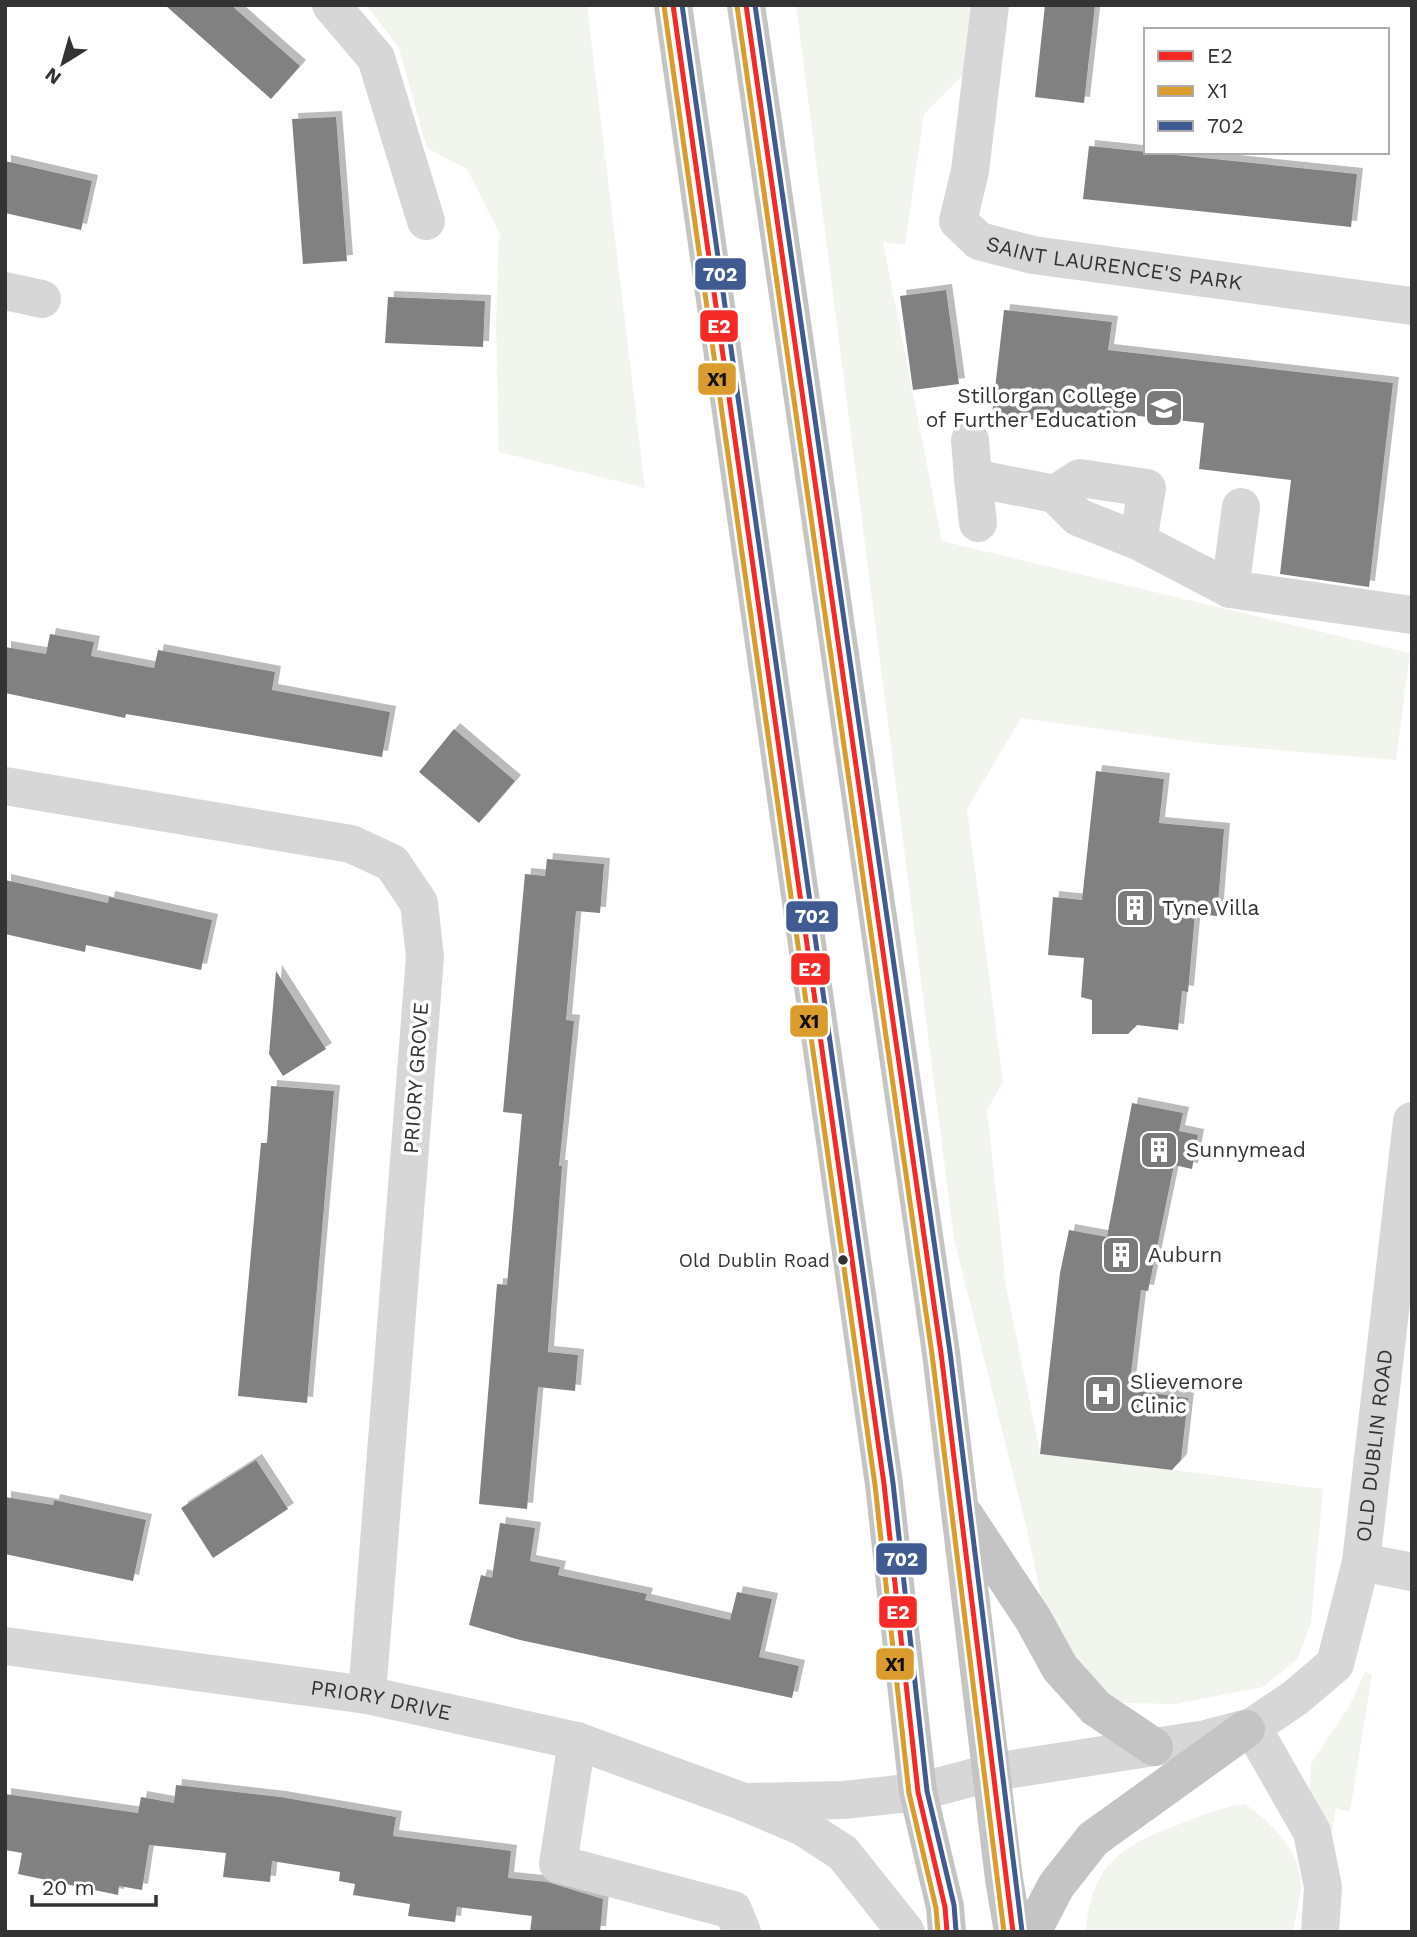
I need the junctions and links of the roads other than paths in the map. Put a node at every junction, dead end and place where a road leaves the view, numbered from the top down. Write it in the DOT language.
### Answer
graph roads {
  1 [pos="331,5"];
  2 [pos="673,5"];
  3 [pos="746,5"];
  4 [pos="990,5"];
  5 [pos="426,221"];
  6 [pos="5,291"];
  7 [pos="42,299"];
  8 [pos="1412,306"];
  9 [pos="970,440"];
  10 [pos="973,478"];
  11 [pos="1055,494"];
  12 [pos="1241,507"];
  13 [pos="978,523"];
  14 [pos="1138,541"];
  15 [pos="1230,589"];
  16 [pos="1412,615"];
  17 [pos="5,786"];
  18 [pos="1412,1121"];
  19 [pos="1400,1335"];
  20 [pos="960,1509"];
  21 [pos="1361,1562"];
  22 [pos="1412,1572"];
  23 [pos="5,1646"];
  24 [pos="367,1695"];
  25 [pos="1249,1728"];
  26 [pos="577,1741"];
  27 [pos="1154,1747"];
  28 [pos="993,1772"];
  29 [pos="918,1792"];
  30 [pos="744,1802"];
  31 [pos="742,1932"];
  32 [pos="906,1932"];
  33 [pos="947,1932"];
  34 [pos="1013,1932"];
  35 [pos="1032,1932"];
  36 [pos="1320,1932"];
  1 -- 5 [label="street"];
  2 -- 29 [label="highway"];
  3 -- 20 [label="highway"];
  4 -- 8 [label="street, SAINT LAURENCE'S PARK"];
  6 -- 7 [label="street"];
  9 -- 10 [label="street"];
  10 -- 11 [label="street"];
  10 -- 13 [label="street"];
  11 -- 14 [label="street"];
  11 -- 14 [label="street"];
  12 -- 15 [label="street"];
  14 -- 15 [label="street"];
  15 -- 16 [label="street"];
  17 -- 24 [label="street, PRIORY GROVE"];
  18 -- 19 [label="street, OLD DUBLIN ROAD"];
  19 -- 21 [label="street, OLD DUBLIN ROAD"];
  20 -- 27 [label="highway"];
  20 -- 28 [label="highway"];
  21 -- 22 [label="street"];
  21 -- 25 [label="street, OLD DUBLIN ROAD"];
  23 -- 24 [label="street, PRIORY DRIVE"];
  24 -- 26 [label="street, PRIORY DRIVE"];
  25 -- 27 [label="street, OLD DUBLIN ROAD"];
  25 -- 35 [label="highway"];
  25 -- 36 [label="street"];
  26 -- 30 [label="street, PRIORY DRIVE"];
  26 -- 31 [label="street"];
  27 -- 28 [label="street, OLD DUBLIN ROAD"];
  28 -- 29 [label="street, OLD DUBLIN ROAD"];
  28 -- 34 [label="highway"];
  29 -- 30 [label="street, PRIORY DRIVE"];
  29 -- 33 [label="highway"];
  30 -- 32 [label="street, PRIORY DRIVE"];
}
